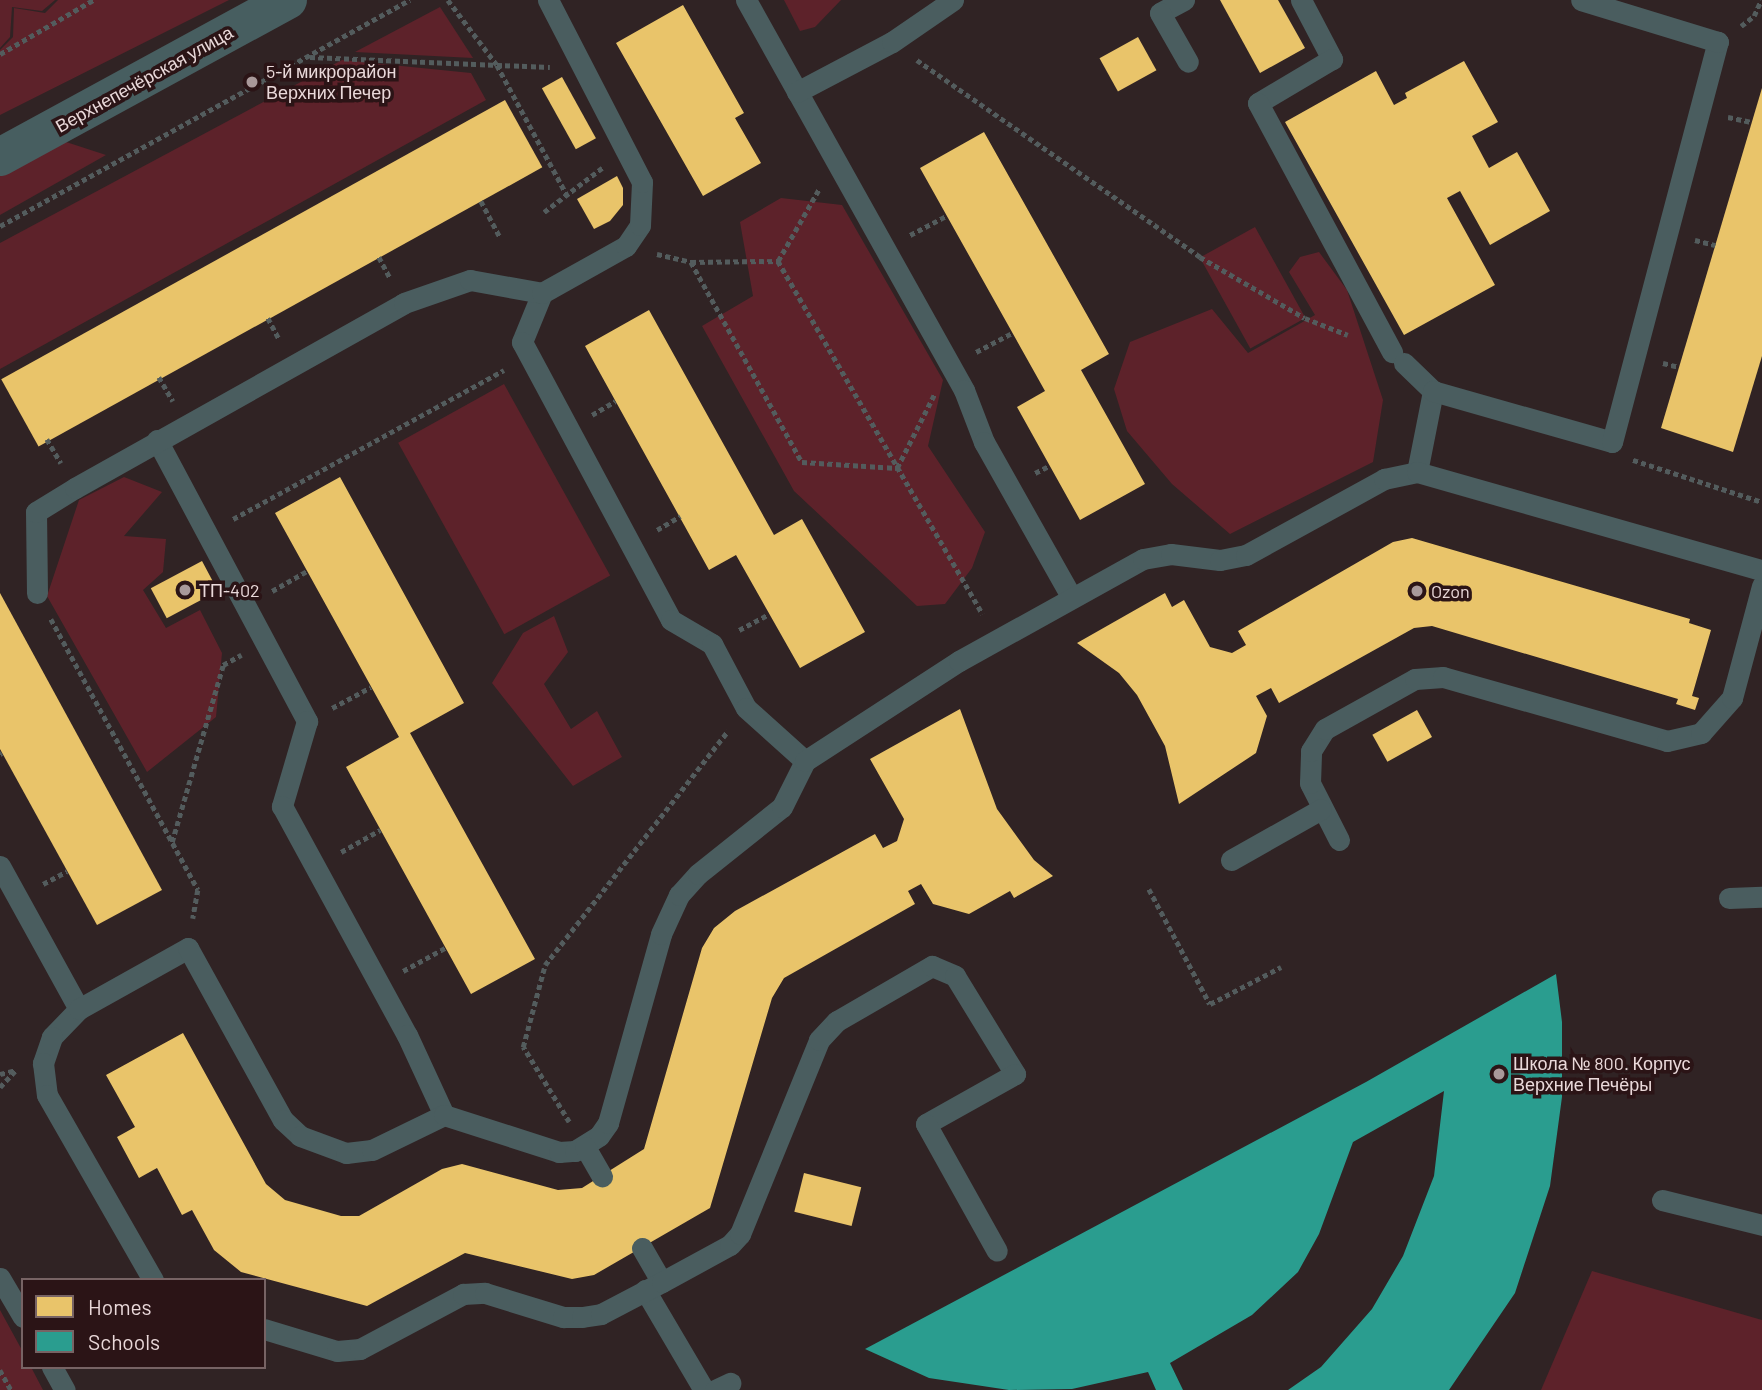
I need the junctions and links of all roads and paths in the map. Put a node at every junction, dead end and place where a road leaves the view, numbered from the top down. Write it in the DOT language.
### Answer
graph roads {
  1 [pos="93,0"];
  2 [pos="288,0"];
  3 [pos="411,0"];
  4 [pos="448,0"];
  5 [pos="548,0"];
  6 [pos="746,0"];
  7 [pos="953,0"];
  8 [pos="1184,0"];
  9 [pos="1301,0"];
  10 [pos="1581,0"];
  11 [pos="892,42"];
  12 [pos="0,54"];
  13 [pos="309,57"];
  14 [pos="1188,62"];
  15 [pos="497,65"];
  16 [pos="585,70"];
  17 [pos="797,92"];
  18 [pos="628,149"];
  19 [pos="0,157"];
  20 [pos="837,163"];
  21 [pos="820,187"];
  22 [pos="568,197"];
  23 [pos="827,199"];
  24 [pos="481,201"];
  25 [pos="544,212"];
  26 [pos="946,216"];
  27 [pos="0,226"];
  28 [pos="500,237"];
  29 [pos="625,246"];
  30 [pos="885,249"];
  31 [pos="778,261"];
  32 [pos="691,262"];
  33 [pos="542,293"];
  34 [pos="1012,333"];
  35 [pos="529,357"];
  36 [pos="1398,357"];
  37 [pos="950,366"];
  38 [pos="928,381"];
  39 [pos="1433,391"];
  40 [pos="158,440"];
  41 [pos="1612,442"];
  42 [pos="897,468"];
  43 [pos="1417,472"];
  44 [pos="1762,502"];
  45 [pos="208,533"];
  46 [pos="1762,570"];
  47 [pos="307,571"];
  48 [pos="1762,586"];
  49 [pos="37,593"];
  50 [pos="1072,598"];
  51 [pos="247,605"];
  52 [pos="998,639"];
  53 [pos="266,640"];
  54 [pos="371,687"];
  55 [pos="746,708"];
  56 [pos="307,720"];
  57 [pos="805,761"];
  58 [pos="1321,809"];
  59 [pos="380,830"];
  60 [pos="1339,840"];
  61 [pos="172,843"];
  62 [pos="1231,860"];
  63 [pos="0,866"];
  64 [pos="315,866"];
  65 [pos="1149,889"];
  66 [pos="1762,897"];
  67 [pos="1729,898"];
  68 [pos="188,948"];
  69 [pos="445,948"];
  70 [pos="1282,967"];
  71 [pos="380,984"];
  72 [pos="79,1009"];
  73 [pos="0,1074"];
  74 [pos="0,1087"];
  75 [pos="444,1115"];
  76 [pos="585,1147"];
  77 [pos="602,1176"];
  78 [pos="1661,1200"];
  79 [pos="1762,1225"];
  80 [pos="642,1248"];
  81 [pos="997,1251"];
  82 [pos="0,1278"];
  83 [pos="152,1278"];
  84 [pos="653,1286"];
  85 [pos="21,1314"];
  86 [pos="266,1330"];
  87 [pos="53,1369"];
  88 [pos="0,1370"];
  89 [pos="11,1390"];
  90 [pos="65,1390"];
  91 [pos="704,1390"];
  1 -- 12 [label="path"];
  2 -- 19 [label="street, Верхнепечёрская улица"];
  3 -- 13 [label="path"];
  4 -- 15 [label="path"];
  5 -- 16 [label="lane"];
  6 -- 17 [label="lane"];
  7 -- 11 [label="lane"];
  8 -- 14 [label="lane"];
  9 -- 36 [label="lane"];
  10 -- 41 [label="lane"];
  11 -- 17 [label="lane"];
  11 -- 36 [label="path"];
  13 -- 15 [label="path"];
  13 -- 27 [label="path"];
  15 -- 16 [label="path"];
  15 -- 22 [label="path"];
  16 -- 18 [label="lane"];
  17 -- 20 [label="lane"];
  18 -- 22 [label="path"];
  18 -- 29 [label="lane"];
  20 -- 21 [label="path"];
  20 -- 30 [label="lane"];
  21 -- 23 [label="path"];
  21 -- 31 [label="path"];
  22 -- 25 [label="path"];
  24 -- 28 [label="path"];
  26 -- 30 [label="path"];
  29 -- 32 [label="path"];
  29 -- 33 [label="lane"];
  30 -- 37 [label="lane"];
  31 -- 32 [label="path"];
  31 -- 42 [label="path"];
  32 -- 42 [label="path"];
  33 -- 35 [label="lane"];
  33 -- 40 [label="lane"];
  34 -- 37 [label="path"];
  35 -- 45 [label="path"];
  35 -- 55 [label="lane"];
  36 -- 39 [label="lane"];
  37 -- 50 [label="lane"];
  38 -- 42 [label="path"];
  39 -- 41 [label="lane"];
  39 -- 43 [label="lane"];
  40 -- 45 [label="lane"];
  40 -- 49 [label="lane"];
  41 -- 44 [label="path"];
  42 -- 52 [label="path"];
  43 -- 46 [label="lane"];
  43 -- 50 [label="lane"];
  45 -- 51 [label="lane"];
  47 -- 51 [label="path"];
  48 -- 58 [label="lane"];
  49 -- 61 [label="path"];
  50 -- 52 [label="lane"];
  51 -- 53 [label="lane"];
  52 -- 57 [label="lane"];
  53 -- 56 [label="lane"];
  53 -- 61 [label="path"];
  54 -- 56 [label="path"];
  55 -- 57 [label="lane"];
  55 -- 76 [label="path"];
  56 -- 64 [label="lane"];
  57 -- 76 [label="lane"];
  58 -- 60 [label="lane"];
  58 -- 62 [label="lane"];
  59 -- 64 [label="path"];
  61 -- 68 [label="path"];
  63 -- 72 [label="lane"];
  64 -- 71 [label="lane"];
  65 -- 70 [label="path"];
  66 -- 67 [label="lane"];
  68 -- 72 [label="lane"];
  68 -- 75 [label="lane"];
  69 -- 71 [label="path"];
  71 -- 75 [label="lane"];
  72 -- 83 [label="lane"];
  73 -- 74 [label="path"];
  75 -- 76 [label="lane"];
  76 -- 77 [label="lane"];
  78 -- 79 [label="lane"];
  80 -- 84 [label="lane"];
  81 -- 84 [label="lane"];
  82 -- 85 [label="lane"];
  84 -- 86 [label="lane"];
  84 -- 91 [label="lane"];
  87 -- 90 [label="lane"];
  88 -- 89 [label="path"];
}
